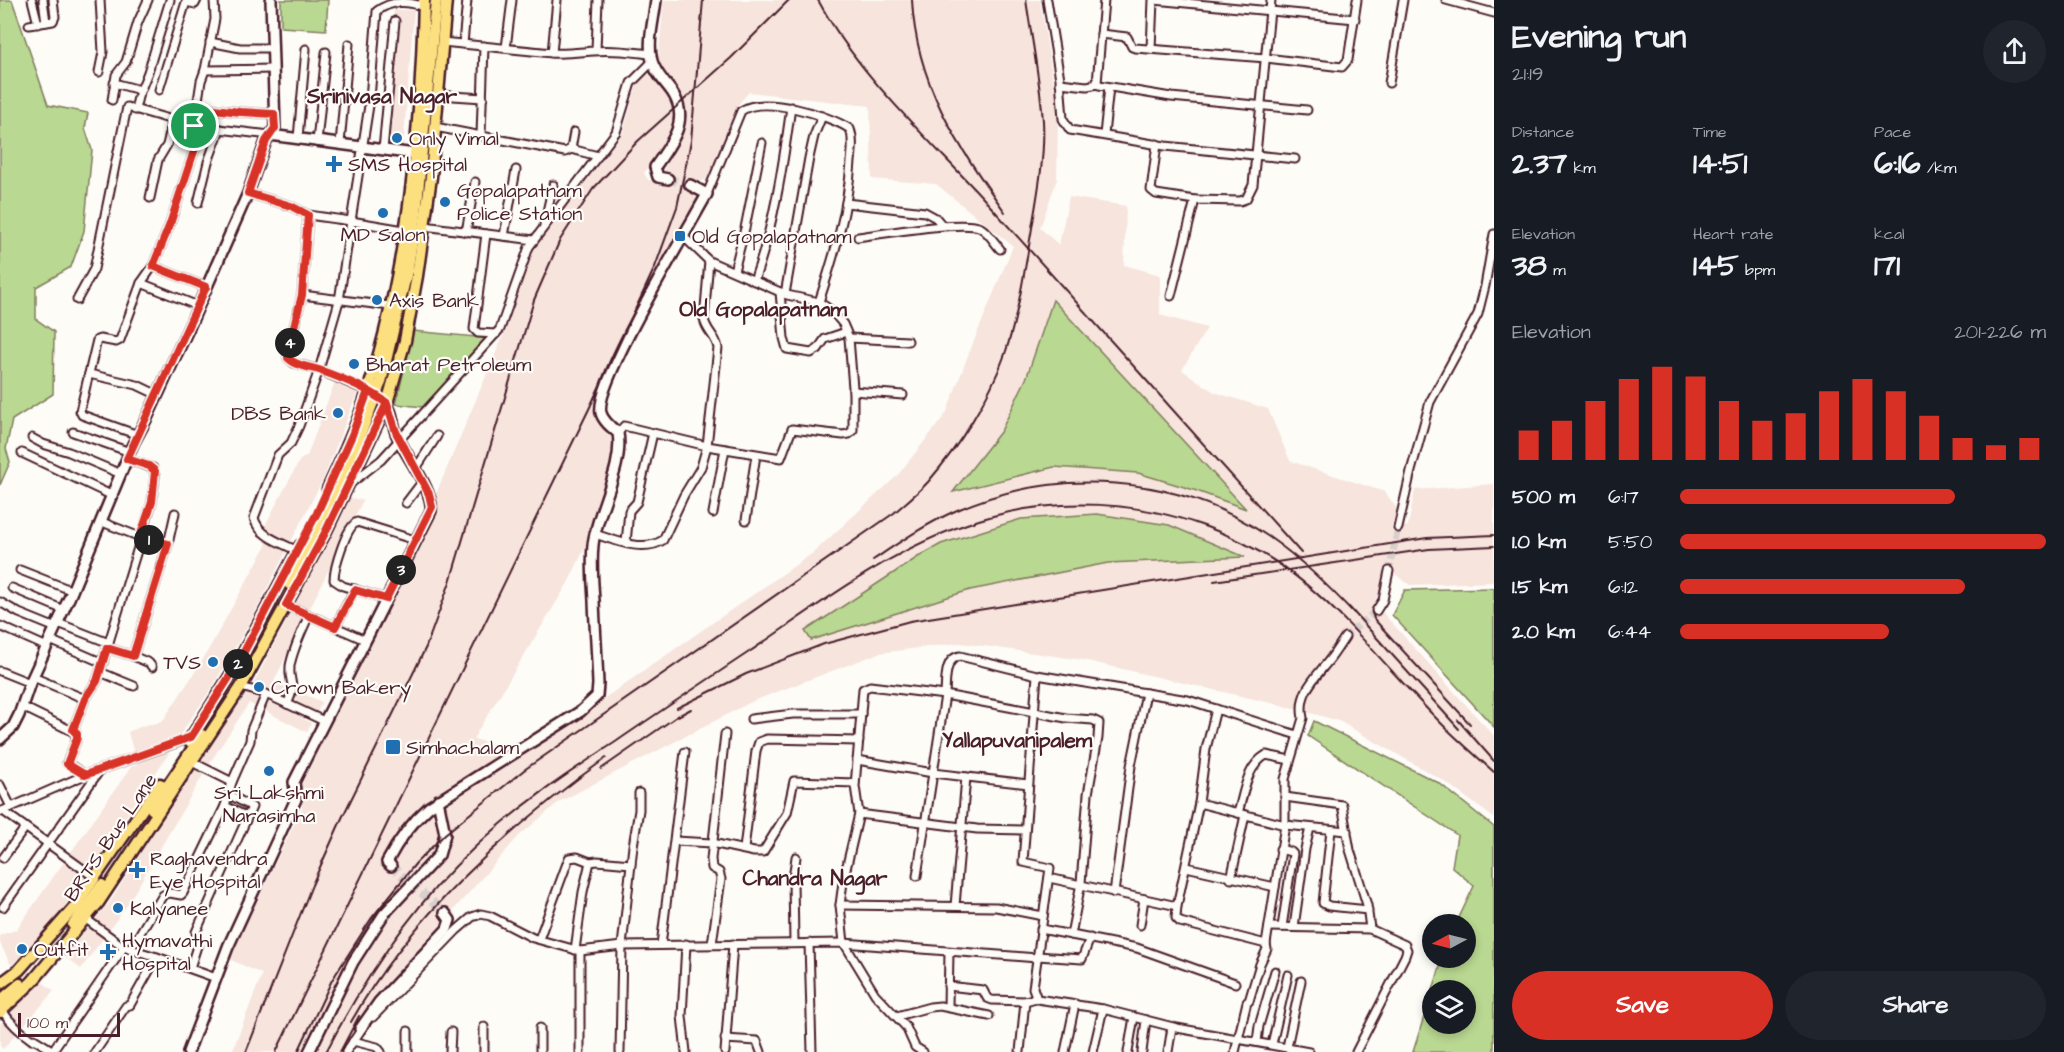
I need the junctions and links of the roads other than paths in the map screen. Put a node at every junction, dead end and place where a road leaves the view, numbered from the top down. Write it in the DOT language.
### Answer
graph roads {
  1 [pos="32,0"];
  2 [pos="43,0"];
  3 [pos="53,0"];
  4 [pos="100,0"];
  5 [pos="148,0"];
  6 [pos="170,0"];
  7 [pos="196,0"];
  8 [pos="214,0"];
  9 [pos="271,0"];
  10 [pos="436,0"];
  11 [pos="446,0"];
  12 [pos="467,0"];
  13 [pos="512,0"];
  14 [pos="557,0"];
  15 [pos="598,0"];
  16 [pos="656,0"];
  17 [pos="1047,0"];
  18 [pos="1104,0"];
  19 [pos="1153,0"];
  20 [pos="1271,0"];
  21 [pos="1358,0"];
  22 [pos="1403,0"];
  23 [pos="1446,0"];
  24 [pos="183,1"];
  25 [pos="424,3"];
  26 [pos="1270,11"];
  27 [pos="1494,13"];
  28 [pos="1355,19"];
  29 [pos="395,21"];
  30 [pos="46,22"];
  31 [pos="38,24"];
  32 [pos="29,25"];
  33 [pos="1101,34"];
  34 [pos="210,42"];
  35 [pos="442,42"];
  36 [pos="349,44"];
  37 [pos="463,44"];
  38 [pos="484,46"];
  39 [pos="273,48"];
  40 [pos="506,48"];
  41 [pos="1151,49"];
  42 [pos="306,50"];
  43 [pos="596,50"];
  44 [pos="326,52"];
  45 [pos="552,53"];
  46 [pos="651,58"];
  47 [pos="1266,58"];
  48 [pos="273,69"];
  49 [pos="205,70"];
  50 [pos="99,72"];
  51 [pos="114,83"];
  52 [pos="1060,83"];
  53 [pos="1389,83"];
  54 [pos="1098,84"];
  55 [pos="1109,87"];
  56 [pos="140,90"];
  57 [pos="159,90"];
  58 [pos="438,95"];
  59 [pos="483,98"];
  60 [pos="112,100"];
  61 [pos="1261,106"];
  62 [pos="197,107"];
  63 [pos="791,107"];
  64 [pos="135,110"];
  65 [pos="1307,110"];
  66 [pos="274,114"];
  67 [pos="822,116"];
  68 [pos="173,120"];
  69 [pos="198,126"];
  70 [pos="435,127"];
  71 [pos="220,129"];
  72 [pos="574,132"];
  73 [pos="270,135"];
  74 [pos="481,135"];
  75 [pos="1104,135"];
  76 [pos="298,138"];
  77 [pos="317,142"];
  78 [pos="762,143"];
  79 [pos="340,144"];
  80 [pos="1156,144"];
  81 [pos="364,147"];
  82 [pos="571,149"];
  83 [pos="383,150"];
  84 [pos="415,154"];
  85 [pos="598,156"];
  86 [pos="1257,156"];
  87 [pos="1295,159"];
  88 [pos="516,170"];
  89 [pos="668,178"];
  90 [pos="476,182"];
  91 [pos="553,184"];
  92 [pos="690,186"];
  93 [pos="248,193"];
  94 [pos="707,194"];
  95 [pos="150,198"];
  96 [pos="1195,200"];
  97 [pos="846,202"];
  98 [pos="198,203"];
  99 [pos="308,215"];
  100 [pos="351,221"];
  101 [pos="942,225"];
  102 [pos="424,226"];
  103 [pos="543,228"];
  104 [pos="404,230"];
  105 [pos="466,232"];
  106 [pos="486,234"];
  107 [pos="1494,234"];
  108 [pos="504,236"];
  109 [pos="684,237"];
  110 [pos="858,237"];
  111 [pos="534,240"];
  112 [pos="1000,249"];
  113 [pos="709,261"];
  114 [pos="153,266"];
  115 [pos="734,271"];
  116 [pos="754,281"];
  117 [pos="141,283"];
  118 [pos="206,287"];
  119 [pos="783,293"];
  120 [pos="302,295"];
  121 [pos="1171,296"];
  122 [pos="77,300"];
  123 [pos="339,301"];
  124 [pos="819,302"];
  125 [pos="198,306"];
  126 [pos="390,306"];
  127 [pos="496,334"];
  128 [pos="847,335"];
  129 [pos="908,341"];
  130 [pos="319,370"];
  131 [pos="89,374"];
  132 [pos="853,391"];
  133 [pos="372,393"];
  134 [pos="158,395"];
  135 [pos="903,395"];
  136 [pos="387,403"];
  137 [pos="73,432"];
  138 [pos="618,433"];
  139 [pos="653,433"];
  140 [pos="138,435"];
  141 [pos="437,436"];
  142 [pos="32,438"];
  143 [pos="399,439"];
  144 [pos="707,446"];
  145 [pos="725,449"];
  146 [pos="22,453"];
  147 [pos="756,455"];
  148 [pos="128,456"];
  149 [pos="415,470"];
  150 [pos="121,474"];
  151 [pos="422,482"];
  152 [pos="348,486"];
  153 [pos="113,496"];
  154 [pos="406,502"];
  155 [pos="175,513"];
  156 [pos="713,513"];
  157 [pos="746,520"];
  158 [pos="102,522"];
  159 [pos="1398,528"];
  160 [pos="595,534"];
  161 [pos="140,537"];
  162 [pos="415,540"];
  163 [pos="626,543"];
  164 [pos="168,544"];
  165 [pos="298,551"];
  166 [pos="20,570"];
  167 [pos="1389,571"];
  168 [pos="12,588"];
  169 [pos="355,590"];
  170 [pos="73,591"];
  171 [pos="386,599"];
  172 [pos="0,602"];
  173 [pos="286,605"];
  174 [pos="64,610"];
  175 [pos="1376,611"];
  176 [pos="309,615"];
  177 [pos="0,626"];
  178 [pos="57,626"];
  179 [pos="335,627"];
  180 [pos="1346,637"];
  181 [pos="365,640"];
  182 [pos="49,644"];
  183 [pos="108,645"];
  184 [pos="133,656"];
  185 [pos="103,663"];
  186 [pos="152,667"];
  187 [pos="0,671"];
  188 [pos="100,672"];
  189 [pos="1037,675"];
  190 [pos="32,680"];
  191 [pos="134,686"];
  192 [pos="241,687"];
  193 [pos="1146,693"];
  194 [pos="266,694"];
  195 [pos="945,694"];
  196 [pos="85,699"];
  197 [pos="287,704"];
  198 [pos="22,707"];
  199 [pos="1216,709"];
  200 [pos="1033,712"];
  201 [pos="861,714"];
  202 [pos="751,719"];
  203 [pos="324,721"];
  204 [pos="73,730"];
  205 [pos="725,734"];
  206 [pos="1297,735"];
  207 [pos="191,737"];
  208 [pos="0,739"];
  209 [pos="859,741"];
  210 [pos="685,752"];
  211 [pos="857,760"];
  212 [pos="1290,760"];
  213 [pos="192,762"];
  214 [pos="100,770"];
  215 [pos="933,773"];
  216 [pos="85,775"];
  217 [pos="966,777"];
  218 [pos="232,782"];
  219 [pos="855,783"];
  220 [pos="1028,784"];
  221 [pos="0,785"];
  222 [pos="639,793"];
  223 [pos="228,794"];
  224 [pos="1285,797"];
  225 [pos="438,800"];
  226 [pos="1199,803"];
  227 [pos="225,806"];
  228 [pos="11,807"];
  229 [pos="1,811"];
  230 [pos="859,814"];
  231 [pos="1242,814"];
  232 [pos="248,817"];
  233 [pos="926,822"];
  234 [pos="1285,825"];
  235 [pos="962,826"];
  236 [pos="25,828"];
  237 [pos="1310,828"];
  238 [pos="1025,830"];
  239 [pos="1331,830"];
  240 [pos="1347,831"];
  241 [pos="675,841"];
  242 [pos="712,843"];
  243 [pos="48,845"];
  244 [pos="744,849"];
  245 [pos="1280,849"];
  246 [pos="796,857"];
  247 [pos="3,858"];
  248 [pos="590,862"];
  249 [pos="631,864"];
  250 [pos="391,866"];
  251 [pos="1186,867"];
  252 [pos="917,876"];
  253 [pos="94,877"];
  254 [pos="1049,878"];
  255 [pos="1231,879"];
  256 [pos="1081,883"];
  257 [pos="1275,887"];
  258 [pos="1114,893"];
  259 [pos="1144,899"];
  260 [pos="840,904"];
  261 [pos="955,906"];
  262 [pos="1177,906"];
  263 [pos="3,907"];
  264 [pos="1368,910"];
  265 [pos="445,913"];
  266 [pos="1043,916"];
  267 [pos="86,919"];
  268 [pos="1140,924"];
  269 [pos="1269,927"];
  270 [pos="1282,927"];
  271 [pos="1294,927"];
  272 [pos="1041,929"];
  273 [pos="1370,929"];
  274 [pos="1071,935"];
  275 [pos="1090,938"];
  276 [pos="539,939"];
  277 [pos="794,943"];
  278 [pos="809,943"];
  279 [pos="844,943"];
  280 [pos="686,944"];
  281 [pos="712,944"];
  282 [pos="733,944"];
  283 [pos="1266,944"];
  284 [pos="661,945"];
  285 [pos="622,946"];
  286 [pos="127,948"];
  287 [pos="578,951"];
  288 [pos="949,952"];
  289 [pos="157,957"];
  290 [pos="1037,957"];
  291 [pos="190,968"];
  292 [pos="1275,971"];
  293 [pos="1288,975"];
  294 [pos="216,978"];
  295 [pos="1301,981"];
  296 [pos="1235,983"];
  297 [pos="0,984"];
  298 [pos="948,986"];
  299 [pos="1036,998"];
  300 [pos="1025,1001"];
  301 [pos="1075,1004"];
  302 [pos="948,1007"];
  303 [pos="1,1008"];
  304 [pos="1103,1009"];
  305 [pos="897,1016"];
  306 [pos="989,1016"];
  307 [pos="1134,1017"];
  308 [pos="1146,1020"];
  309 [pos="484,1027"];
  310 [pos="1172,1027"];
  311 [pos="540,1028"];
  312 [pos="360,1029"];
  313 [pos="408,1031"];
  314 [pos="451,1032"];
  315 [pos="725,1039"];
  316 [pos="1238,1040"];
  317 [pos="352,1041"];
  318 [pos="1257,1042"];
  319 [pos="1272,1044"];
  320 [pos="1287,1047"];
  321 [pos="1296,1050"];
  322 [pos="54,1051"];
  323 [pos="95,1052"];
  324 [pos="188,1052"];
  325 [pos="309,1052"];
  326 [pos="346,1052"];
  327 [pos="381,1052"];
  328 [pos="408,1052"];
  329 [pos="450,1052"];
  330 [pos="484,1052"];
  331 [pos="540,1052"];
  332 [pos="580,1052"];
  333 [pos="620,1052"];
  334 [pos="686,1052"];
  335 [pos="725,1052"];
  336 [pos="761,1052"];
  337 [pos="813,1052"];
  338 [pos="923,1052"];
  339 [pos="1020,1052"];
  340 [pos="1065,1052"];
  341 [pos="1093,1052"];
  342 [pos="1128,1052"];
  343 [pos="1142,1052"];
  344 [pos="1168,1052"];
  345 [pos="1235,1052"];
  346 [pos="1309,1052"];
  347 [pos="1356,1052"];
  1 -- 31 [label="street"];
  2 -- 30 [label="street"];
  3 -- 30 [label="street"];
  4 -- 50 [label="street"];
  5 -- 51 [label="street"];
  6 -- 56 [label="street"];
  7 -- 24 [label="street"];
  8 -- 34 [label="street"];
  9 -- 39 [label="street"];
  10 -- 133 [label="main road, BRTS Bus Lane"];
  11 -- 35 [label="main road"];
  12 -- 37 [label="street"];
  13 -- 40 [label="street"];
  14 -- 45 [label="street"];
  15 -- 43 [label="street"];
  16 -- 46 [label="street"];
  17 -- 52 [label="street"];
  18 -- 33 [label="street"];
  19 -- 26 [label="street"];
  19 -- 41 [label="street"];
  20 -- 26 [label="street"];
  21 -- 28 [label="street"];
  22 -- 53 [label="street"];
  23 -- 27 [label="street"];
  24 -- 57 [label="street"];
  25 -- 81 [label="street"];
  25 -- 84 [label="main road"];
  26 -- 28 [label="street"];
  26 -- 47 [label="street"];
  28 -- 47 [label="street"];
  29 -- 83 [label="street"];
  30 -- 31 [label="street"];
  31 -- 32 [label="street"];
  33 -- 41 [label="street"];
  33 -- 54 [label="street"];
  34 -- 39 [label="street"];
  34 -- 49 [label="street"];
  35 -- 37 [label="street"];
  35 -- 58 [label="main road"];
  36 -- 79 [label="street"];
  37 -- 38 [label="street"];
  38 -- 40 [label="street"];
  38 -- 59 [label="street"];
  39 -- 48 [label="street"];
  40 -- 45 [label="street"];
  41 -- 47 [label="street"];
  42 -- 76 [label="street"];
  43 -- 45 [label="street"];
  43 -- 46 [label="street"];
  44 -- 77 [label="street"];
  46 -- 85 [label="street"];
  46 -- 89 [label="street"];
  47 -- 61 [label="street"];
  48 -- 49 [label="street"];
  48 -- 66 [label="street"];
  49 -- 62 [label="street"];
  51 -- 56 [label="street"];
  51 -- 60 [label="street"];
  52 -- 54 [label="street"];
  52 -- 75 [label="street"];
  54 -- 55 [label="street"];
  55 -- 61 [label="street"];
  55 -- 75 [label="street"];
  56 -- 64 [label="street"];
  58 -- 59 [label="street"];
  58 -- 70 [label="main road"];
  59 -- 74 [label="street"];
  61 -- 65 [label="street"];
  61 -- 86 [label="street"];
  62 -- 66 [label="street"];
  62 -- 69 [label="street"];
  63 -- 67 [label="street"];
  63 -- 94 [label="street"];
  63 -- 116 [label="street"];
  64 -- 68 [label="street"];
  64 -- 122 [label="street"];
  66 -- 73 [label="street"];
  67 -- 97 [label="street"];
  67 -- 119 [label="street"];
  68 -- 69 [label="street"];
  68 -- 95 [label="street"];
  69 -- 71 [label="street"];
  69 -- 114 [label="street"];
  70 -- 74 [label="street"];
  70 -- 102 [label="main road"];
  71 -- 73 [label="street"];
  71 -- 98 [label="street"];
  72 -- 82 [label="street"];
  73 -- 76 [label="street"];
  73 -- 93 [label="street"];
  74 -- 82 [label="street"];
  75 -- 80 [label="street"];
  76 -- 77 [label="street"];
  77 -- 79 [label="street"];
  78 -- 115 [label="street"];
  79 -- 81 [label="street"];
  80 -- 86 [label="street"];
  80 -- 96 [label="street"];
  81 -- 83 [label="street"];
  81 -- 100 [label="street"];
  82 -- 85 [label="street"];
  83 -- 84 [label="street"];
  84 -- 104 [label="main road"];
  85 -- 103 [label="street"];
  86 -- 87 [label="street"];
  86 -- 96 [label="street"];
  88 -- 108 [label="street"];
  90 -- 105 [label="street"];
  91 -- 103 [label="street"];
  92 -- 94 [label="street"];
  93 -- 99 [label="street"];
  93 -- 118 [label="street"];
  94 -- 109 [label="street"];
  96 -- 121 [label="street"];
  97 -- 101 [label="street"];
  97 -- 124 [label="street"];
  99 -- 100 [label="street"];
  99 -- 120 [label="street"];
  100 -- 104 [label="street"];
  100 -- 123 [label="street"];
  101 -- 110 [label="street"];
  101 -- 112 [label="street"];
  102 -- 105 [label="street"];
  102 -- 136 [label="main road"];
  103 -- 111 [label="street"];
  104 -- 126 [label="main road"];
  105 -- 106 [label="street"];
  106 -- 108 [label="street"];
  106 -- 127 [label="street"];
  107 -- 159 [label="street"];
  108 -- 111 [label="street"];
  109 -- 113 [label="street"];
  109 -- 138 [label="street"];
  111 -- 127 [label="street"];
  113 -- 115 [label="street"];
  113 -- 144 [label="street"];
  114 -- 117 [label="street"];
  114 -- 118 [label="street"];
  115 -- 116 [label="street"];
  116 -- 119 [label="street"];
  117 -- 125 [label="street"];
  117 -- 131 [label="street"];
  118 -- 125 [label="street"];
  119 -- 124 [label="street"];
  119 -- 128 [label="street"];
  120 -- 123 [label="street"];
  120 -- 130 [label="street"];
  123 -- 126 [label="street"];
  123 -- 130 [label="street"];
  124 -- 128 [label="street"];
  125 -- 134 [label="street"];
  126 -- 133 [label="main road"];
  127 -- 143 [label="street"];
  128 -- 129 [label="street"];
  128 -- 132 [label="street"];
  130 -- 133 [label="street"];
  130 -- 165 [label="street"];
  131 -- 134 [label="street"];
  131 -- 140 [label="street"];
  132 -- 135 [label="street"];
  132 -- 147 [label="street"];
  133 -- 136 [label="street"];
  133 -- 165 [label="main road"];
  133 -- 303 [label="main road, BRTS Bus Lane"];
  134 -- 140 [label="street"];
  136 -- 143 [label="street"];
  136 -- 152 [label="main road"];
  137 -- 148 [label="street"];
  138 -- 139 [label="street"];
  138 -- 160 [label="street"];
  139 -- 144 [label="street"];
  139 -- 163 [label="street"];
  140 -- 148 [label="street"];
  141 -- 149 [label="street"];
  142 -- 150 [label="street"];
  143 -- 149 [label="street"];
  143 -- 152 [label="street"];
  144 -- 145 [label="street"];
  144 -- 163 [label="street"];
  145 -- 147 [label="street"];
  145 -- 156 [label="street"];
  146 -- 153 [label="street"];
  147 -- 157 [label="street"];
  148 -- 150 [label="street"];
  148 -- 161 [label="street"];
  149 -- 151 [label="street"];
  150 -- 153 [label="street"];
  151 -- 154 [label="street"];
  151 -- 162 [label="street"];
  152 -- 173 [label="main road"];
  153 -- 158 [label="street"];
  155 -- 164 [label="street"];
  158 -- 161 [label="street"];
  158 -- 170 [label="street"];
  160 -- 163 [label="street"];
  160 -- 225 [label="street"];
  161 -- 164 [label="street"];
  161 -- 183 [label="street"];
  162 -- 169 [label="street"];
  162 -- 171 [label="street"];
  164 -- 184 [label="street"];
  165 -- 207 [label="main road"];
  166 -- 170 [label="street"];
  167 -- 175 [label="street"];
  168 -- 174 [label="street"];
  169 -- 171 [label="street"];
  169 -- 179 [label="street"];
  170 -- 174 [label="street"];
  171 -- 181 [label="street"];
  172 -- 178 [label="street"];
  173 -- 176 [label="street"];
  173 -- 192 [label="main road"];
  174 -- 178 [label="street"];
  176 -- 179 [label="street"];
  176 -- 197 [label="street"];
  177 -- 182 [label="street"];
  178 -- 182 [label="street"];
  178 -- 183 [label="street"];
  179 -- 181 [label="street"];
  180 -- 206 [label="street"];
  181 -- 203 [label="street"];
  182 -- 185 [label="street"];
  182 -- 190 [label="street"];
  183 -- 184 [label="street"];
  183 -- 185 [label="street"];
  184 -- 186 [label="street"];
  185 -- 188 [label="street"];
  187 -- 190 [label="street"];
  188 -- 191 [label="street"];
  188 -- 196 [label="street"];
  189 -- 193 [label="street"];
  189 -- 195 [label="street"];
  189 -- 200 [label="street"];
  190 -- 196 [label="street"];
  190 -- 198 [label="street"];
  192 -- 194 [label="street"];
  192 -- 213 [label="main road"];
  193 -- 199 [label="street"];
  193 -- 258 [label="street"];
  194 -- 197 [label="street"];
  194 -- 218 [label="street"];
  195 -- 200 [label="street"];
  195 -- 201 [label="street"];
  195 -- 215 [label="street"];
  196 -- 204 [label="street"];
  197 -- 203 [label="street"];
  198 -- 204 [label="street"];
  198 -- 208 [label="street"];
  199 -- 206 [label="street"];
  199 -- 226 [label="street"];
  200 -- 220 [label="street"];
  200 -- 256 [label="street"];
  201 -- 202 [label="street"];
  201 -- 209 [label="street"];
  203 -- 294 [label="street"];
  204 -- 216 [label="street"];
  205 -- 242 [label="street"];
  206 -- 212 [label="street"];
  207 -- 214 [label="street"];
  207 -- 253 [label="main road"];
  209 -- 211 [label="street"];
  209 -- 244 [label="street"];
  210 -- 241 [label="street"];
  211 -- 215 [label="street"];
  211 -- 219 [label="street"];
  212 -- 224 [label="street"];
  212 -- 231 [label="street"];
  213 -- 218 [label="street"];
  213 -- 267 [label="main road"];
  214 -- 216 [label="street"];
  214 -- 243 [label="street"];
  215 -- 217 [label="street"];
  215 -- 233 [label="street"];
  216 -- 228 [label="street"];
  217 -- 220 [label="street"];
  217 -- 235 [label="street"];
  218 -- 223 [label="street"];
  219 -- 230 [label="street"];
  219 -- 244 [label="street"];
  220 -- 238 [label="street"];
  221 -- 228 [label="street"];
  222 -- 249 [label="street"];
  223 -- 227 [label="street"];
  223 -- 232 [label="street"];
  224 -- 234 [label="street"];
  224 -- 240 [label="street"];
  225 -- 250 [label="street"];
  225 -- 325 [label="street"];
  226 -- 231 [label="street"];
  226 -- 251 [label="street"];
  227 -- 232 [label="street"];
  227 -- 286 [label="street"];
  228 -- 229 [label="street"];
  229 -- 236 [label="street"];
  230 -- 233 [label="street"];
  230 -- 260 [label="street"];
  231 -- 234 [label="street"];
  231 -- 255 [label="street"];
  232 -- 291 [label="street"];
  233 -- 235 [label="street"];
  233 -- 252 [label="street"];
  234 -- 237 [label="street"];
  234 -- 245 [label="street"];
  235 -- 238 [label="street"];
  235 -- 261 [label="street"];
  236 -- 243 [label="street"];
  236 -- 247 [label="street"];
  237 -- 239 [label="street"];
  237 -- 271 [label="street"];
  238 -- 254 [label="street"];
  239 -- 240 [label="street"];
  239 -- 264 [label="street"];
  240 -- 264 [label="street"];
  241 -- 242 [label="street"];
  241 -- 284 [label="street"];
  242 -- 244 [label="street"];
  242 -- 281 [label="street"];
  243 -- 253 [label="street"];
  243 -- 263 [label="street"];
  245 -- 257 [label="street"];
  245 -- 270 [label="street"];
  246 -- 277 [label="street"];
  248 -- 249 [label="street"];
  248 -- 276 [label="street"];
  248 -- 287 [label="street"];
  249 -- 285 [label="street"];
  251 -- 255 [label="street"];
  251 -- 262 [label="street"];
  253 -- 297 [label="main road"];
  254 -- 256 [label="street"];
  254 -- 266 [label="street"];
  255 -- 257 [label="street"];
  256 -- 258 [label="street"];
  256 -- 274 [label="street"];
  257 -- 269 [label="street"];
  258 -- 259 [label="street"];
  259 -- 262 [label="street"];
  259 -- 268 [label="street"];
  260 -- 261 [label="street"];
  260 -- 279 [label="street"];
  261 -- 266 [label="street"];
  262 -- 283 [label="street"];
  264 -- 273 [label="street"];
  265 -- 312 [label="street"];
  266 -- 272 [label="street"];
  267 -- 286 [label="street"];
  267 -- 303 [label="main road"];
  269 -- 270 [label="street"];
  269 -- 283 [label="street"];
  270 -- 271 [label="street"];
  271 -- 273 [label="street"];
  272 -- 274 [label="street"];
  272 -- 290 [label="street"];
  273 -- 347 [label="street"];
  274 -- 275 [label="street"];
  275 -- 290 [label="street"];
  275 -- 296 [label="street"];
  276 -- 287 [label="street"];
  276 -- 312 [label="street"];
  277 -- 278 [label="street"];
  277 -- 282 [label="street"];
  278 -- 279 [label="street"];
  278 -- 337 [label="street"];
  279 -- 288 [label="street"];
  279 -- 305 [label="street"];
  280 -- 281 [label="street"];
  280 -- 284 [label="street"];
  280 -- 334 [label="street"];
  281 -- 282 [label="street"];
  282 -- 315 [label="street"];
  283 -- 316 [label="street"];
  284 -- 285 [label="street"];
  285 -- 287 [label="street"];
  285 -- 333 [label="street"];
  286 -- 289 [label="street"];
  286 -- 322 [label="street"];
  287 -- 332 [label="street"];
  288 -- 290 [label="street"];
  288 -- 298 [label="street"];
  289 -- 291 [label="street"];
  289 -- 323 [label="street"];
  290 -- 299 [label="street"];
  291 -- 294 [label="street"];
  292 -- 318 [label="street"];
  293 -- 319 [label="street"];
  294 -- 324 [label="street"];
  295 -- 320 [label="street"];
  298 -- 300 [label="street"];
  298 -- 302 [label="street"];
  299 -- 300 [label="street"];
  299 -- 301 [label="street"];
  300 -- 339 [label="street"];
  301 -- 304 [label="street"];
  301 -- 340 [label="street"];
  302 -- 305 [label="street"];
  302 -- 306 [label="street"];
  303 -- 322 [label="street"];
  304 -- 307 [label="street"];
  304 -- 341 [label="street"];
  305 -- 338 [label="street"];
  307 -- 308 [label="street"];
  307 -- 342 [label="street"];
  308 -- 310 [label="street"];
  308 -- 343 [label="street"];
  309 -- 330 [label="street"];
  310 -- 316 [label="street"];
  310 -- 344 [label="street"];
  311 -- 331 [label="street"];
  312 -- 317 [label="street"];
  313 -- 328 [label="street"];
  314 -- 329 [label="street"];
  315 -- 335 [label="street"];
  315 -- 336 [label="street"];
  316 -- 318 [label="street"];
  316 -- 345 [label="street"];
  317 -- 326 [label="street"];
  317 -- 327 [label="street"];
  318 -- 319 [label="street"];
  319 -- 320 [label="street"];
  320 -- 321 [label="street"];
  321 -- 346 [label="street"];
}
